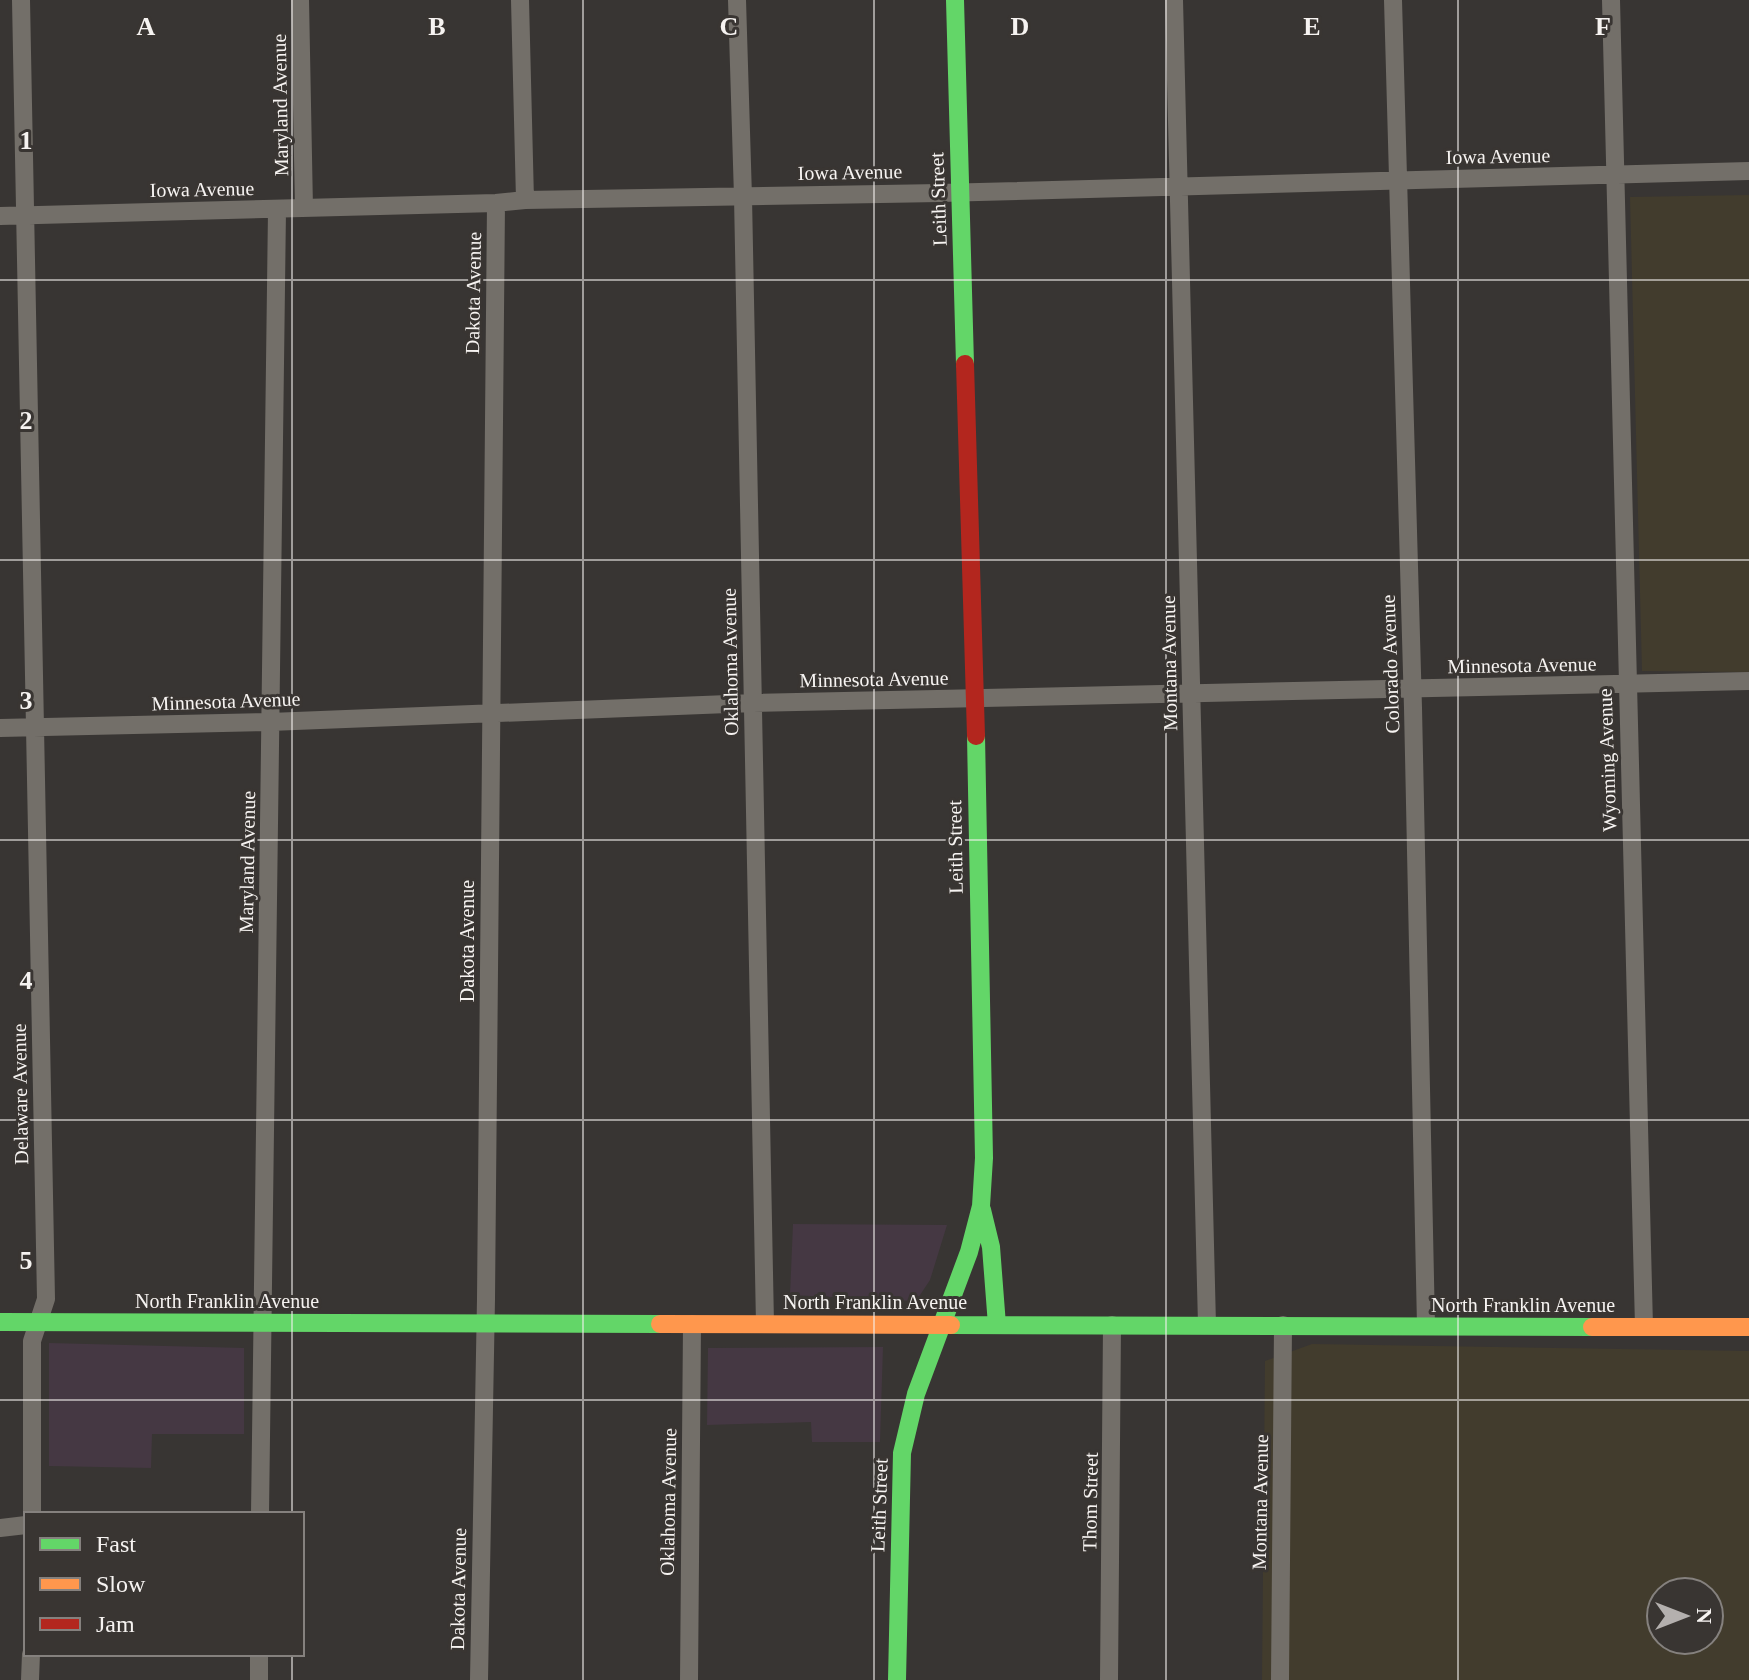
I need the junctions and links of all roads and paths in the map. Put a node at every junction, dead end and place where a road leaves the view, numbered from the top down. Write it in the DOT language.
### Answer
graph roads {
  1 [pos="21,0"];
  2 [pos="300,0"];
  3 [pos="520,0"];
  4 [pos="737,0"];
  5 [pos="955,0"];
  6 [pos="1174,0"];
  7 [pos="1393,0"];
  8 [pos="1611,0"];
  9 [pos="1749,171"];
  10 [pos="1615,175"];
  11 [pos="1397,180"];
  12 [pos="1179,186"];
  13 [pos="960,192"];
  14 [pos="743,197"];
  15 [pos="525,200"];
  16 [pos="496,203"];
  17 [pos="304,208"];
  18 [pos="277,210"];
  19 [pos="0,216"];
  20 [pos="27,216"];
  21 [pos="1749,681"];
  22 [pos="1627,684"];
  23 [pos="1413,689"];
  24 [pos="1192,694"];
  25 [pos="975,698"];
  26 [pos="753,703"];
  27 [pos="491,712"];
  28 [pos="270,722"];
  29 [pos="36,727"];
  30 [pos="0,728"];
  31 [pos="981,1206"];
  32 [pos="0,1322"];
  33 [pos="40,1322"];
  34 [pos="485,1322"];
  35 [pos="262,1323"];
  36 [pos="692,1324"];
  37 [pos="765,1324"];
  38 [pos="941,1324"];
  39 [pos="997,1325"];
  40 [pos="1112,1325"];
  41 [pos="1207,1325"];
  42 [pos="1283,1325"];
  43 [pos="1426,1326"];
  44 [pos="1644,1327"];
  45 [pos="1749,1327"];
  46 [pos="32,1512"];
  47 [pos="260,1512"];
  48 [pos="24,1525"];
  49 [pos="0,1528"];
  50 [pos="31,1656"];
  51 [pos="259,1656"];
  52 [pos="30,1680"];
  53 [pos="259,1680"];
  54 [pos="479,1680"];
  55 [pos="689,1680"];
  56 [pos="897,1680"];
  57 [pos="1109,1680"];
  58 [pos="1280,1680"];
  1 -- 20 [label="street, Delaware Avenue"];
  2 -- 17 [label="street, Maryland Avenue"];
  3 -- 15 [label="street"];
  4 -- 14 [label="street, Oklahoma Avenue"];
  5 -- 13 [label="street, Leith Street"];
  6 -- 12 [label="street, Montana Avenue"];
  7 -- 11 [label="street, Colorado Avenue"];
  8 -- 10 [label="street, Wyoming Avenue"];
  9 -- 10 [label="street, Iowa Avenue"];
  10 -- 11 [label="street, Iowa Avenue"];
  10 -- 22 [label="street, Wyoming Avenue"];
  11 -- 12 [label="street, Iowa Avenue"];
  11 -- 23 [label="street, Colorado Avenue"];
  12 -- 13 [label="street, Iowa Avenue"];
  12 -- 24 [label="street, Montana Avenue"];
  13 -- 14 [label="street, Iowa Avenue"];
  13 -- 25 [label="street, Leith Street"];
  14 -- 15 [label="street, Iowa Avenue"];
  14 -- 26 [label="street, Oklahoma Avenue"];
  15 -- 16 [label="street, Iowa Avenue"];
  16 -- 17 [label="street, Iowa Avenue"];
  16 -- 27 [label="street, Dakota Avenue"];
  17 -- 18 [label="street, Iowa Avenue"];
  18 -- 20 [label="street, Iowa Avenue"];
  18 -- 28 [label="street, Maryland Avenue"];
  19 -- 20 [label="street, Iowa Avenue"];
  20 -- 29 [label="street, Delaware Avenue"];
  21 -- 22 [label="street, Minnesota Avenue"];
  22 -- 23 [label="street, Minnesota Avenue"];
  22 -- 44 [label="street, Wyoming Avenue"];
  23 -- 24 [label="street, Minnesota Avenue"];
  23 -- 43 [label="street, Colorado Avenue"];
  24 -- 25 [label="street, Minnesota Avenue"];
  24 -- 41 [label="street, Montana Avenue"];
  25 -- 26 [label="street, Minnesota Avenue"];
  25 -- 31 [label="street, Leith Street"];
  26 -- 27 [label="street, Minnesota Avenue"];
  26 -- 37 [label="street, Oklahoma Avenue"];
  27 -- 28 [label="street, Minnesota Avenue"];
  27 -- 34 [label="street, Dakota Avenue"];
  28 -- 29 [label="street, Minnesota Avenue"];
  28 -- 35 [label="street, Maryland Avenue"];
  29 -- 30 [label="street, Minnesota Avenue"];
  29 -- 33 [label="street, Delaware Avenue"];
  31 -- 38 [label="street, Leith Street"];
  31 -- 39 [label="street"];
  32 -- 33 [label="street, North Franklin Avenue"];
  33 -- 35 [label="street, North Franklin Avenue"];
  33 -- 46 [label="street, Delaware Avenue"];
  34 -- 35 [label="street, North Franklin Avenue"];
  34 -- 36 [label="street, North Franklin Avenue"];
  34 -- 54 [label="street, Dakota Avenue"];
  35 -- 47 [label="street, Maryland Avenue"];
  36 -- 37 [label="street, North Franklin Avenue"];
  36 -- 55 [label="street, Oklahoma Avenue"];
  37 -- 38 [label="street, North Franklin Avenue"];
  38 -- 39 [label="street, North Franklin Avenue"];
  38 -- 56 [label="street, Leith Street"];
  39 -- 40 [label="street, North Franklin Avenue"];
  40 -- 41 [label="street, North Franklin Avenue"];
  40 -- 57 [label="street, Thom Street"];
  41 -- 42 [label="street, North Franklin Avenue"];
  42 -- 43 [label="street, North Franklin Avenue"];
  42 -- 58 [label="street, Montana Avenue"];
  43 -- 44 [label="street, North Franklin Avenue"];
  44 -- 45 [label="street, North Franklin Avenue"];
  48 -- 49 [label="street"];
  50 -- 52 [label="street"];
  51 -- 53 [label="street"];
}
